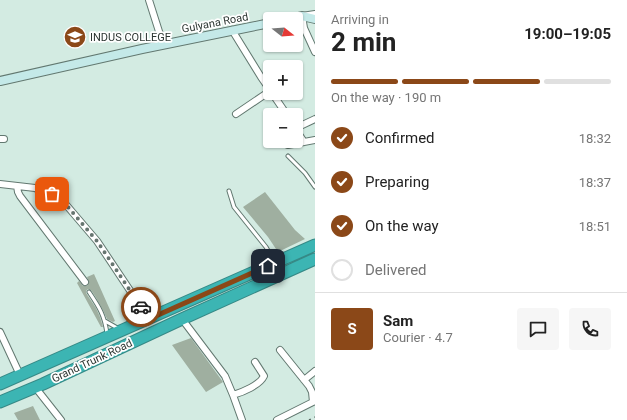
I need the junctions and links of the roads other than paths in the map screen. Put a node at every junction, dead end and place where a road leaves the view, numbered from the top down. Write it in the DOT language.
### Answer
graph roads {
  1 [pos="149,0"];
  2 [pos="315,14"];
  3 [pos="303,16"];
  4 [pos="303,16"];
  5 [pos="315,19"];
  6 [pos="303,22"];
  7 [pos="263,24"];
  8 [pos="232,30"];
  9 [pos="163,44"];
  10 [pos="315,52"];
  11 [pos="263,79"];
  12 [pos="0,81"];
  13 [pos="263,97"];
  14 [pos="236,114"];
  15 [pos="315,119"];
  16 [pos="303,125"];
  17 [pos="315,140"];
  18 [pos="304,142"];
  19 [pos="288,156"];
  20 [pos="0,184"];
  21 [pos="17,186"];
  22 [pos="315,188"];
  23 [pos="228,191"];
  24 [pos="315,245"];
  25 [pos="315,259"];
  26 [pos="274,263"];
  27 [pos="85,282"];
  28 [pos="89,292"];
  29 [pos="176,307"];
  30 [pos="182,318"];
  31 [pos="149,319"];
  32 [pos="105,320"];
  33 [pos="122,331"];
  34 [pos="0,332"];
  35 [pos="108,337"];
  36 [pos="280,350"];
  37 [pos="255,362"];
  38 [pos="315,371"];
  39 [pos="20,375"];
  40 [pos="304,380"];
  41 [pos="0,384"];
  42 [pos="35,387"];
  43 [pos="233,395"];
  44 [pos="0,402"];
  45 [pos="314,402"];
  46 [pos="61,420"];
  47 [pos="242,420"];
  48 [pos="277,420"];
  1 -- 9 [label="street"];
  2 -- 3 [label="street"];
  4 -- 5 [label="main road"];
  6 -- 10 [label="street"];
  7 -- 8 [label="main road, Gulyana Road"];
  8 -- 9 [label="main road, Gulyana Road"];
  8 -- 11 [label="street"];
  9 -- 12 [label="main road, Gulyana Road"];
  13 -- 14 [label="street"];
  15 -- 16 [label="street"];
  17 -- 18 [label="street"];
  19 -- 22 [label="lane"];
  20 -- 21 [label="street"];
  21 -- 27 [label="street"];
  21 -- 31 [label="street"];
  23 -- 26 [label="lane"];
  24 -- 26 [label="highway, Grand Trunk Road"];
  25 -- 30 [label="highway, Grand Trunk Road"];
  26 -- 29 [label="highway, Grand Trunk Road"];
  28 -- 32 [label="lane"];
  29 -- 30 [label="highway"];
  29 -- 31 [label="highway, Grand Trunk Road"];
  30 -- 42 [label="highway, Grand Trunk Road"];
  30 -- 43 [label="street"];
  31 -- 33 [label="highway, Grand Trunk Road"];
  32 -- 33 [label="lane"];
  32 -- 35 [label="lane"];
  33 -- 35 [label="highway, Grand Trunk Road"];
  34 -- 39 [label="street"];
  35 -- 39 [label="highway, Grand Trunk Road"];
  36 -- 40 [label="street"];
  37 -- 43 [label="street"];
  38 -- 40 [label="street"];
  39 -- 41 [label="highway, Grand Trunk Road"];
  40 -- 45 [label="street"];
  42 -- 44 [label="highway, Grand Trunk Road"];
  42 -- 46 [label="street"];
  43 -- 47 [label="street"];
  45 -- 48 [label="street"];
}
